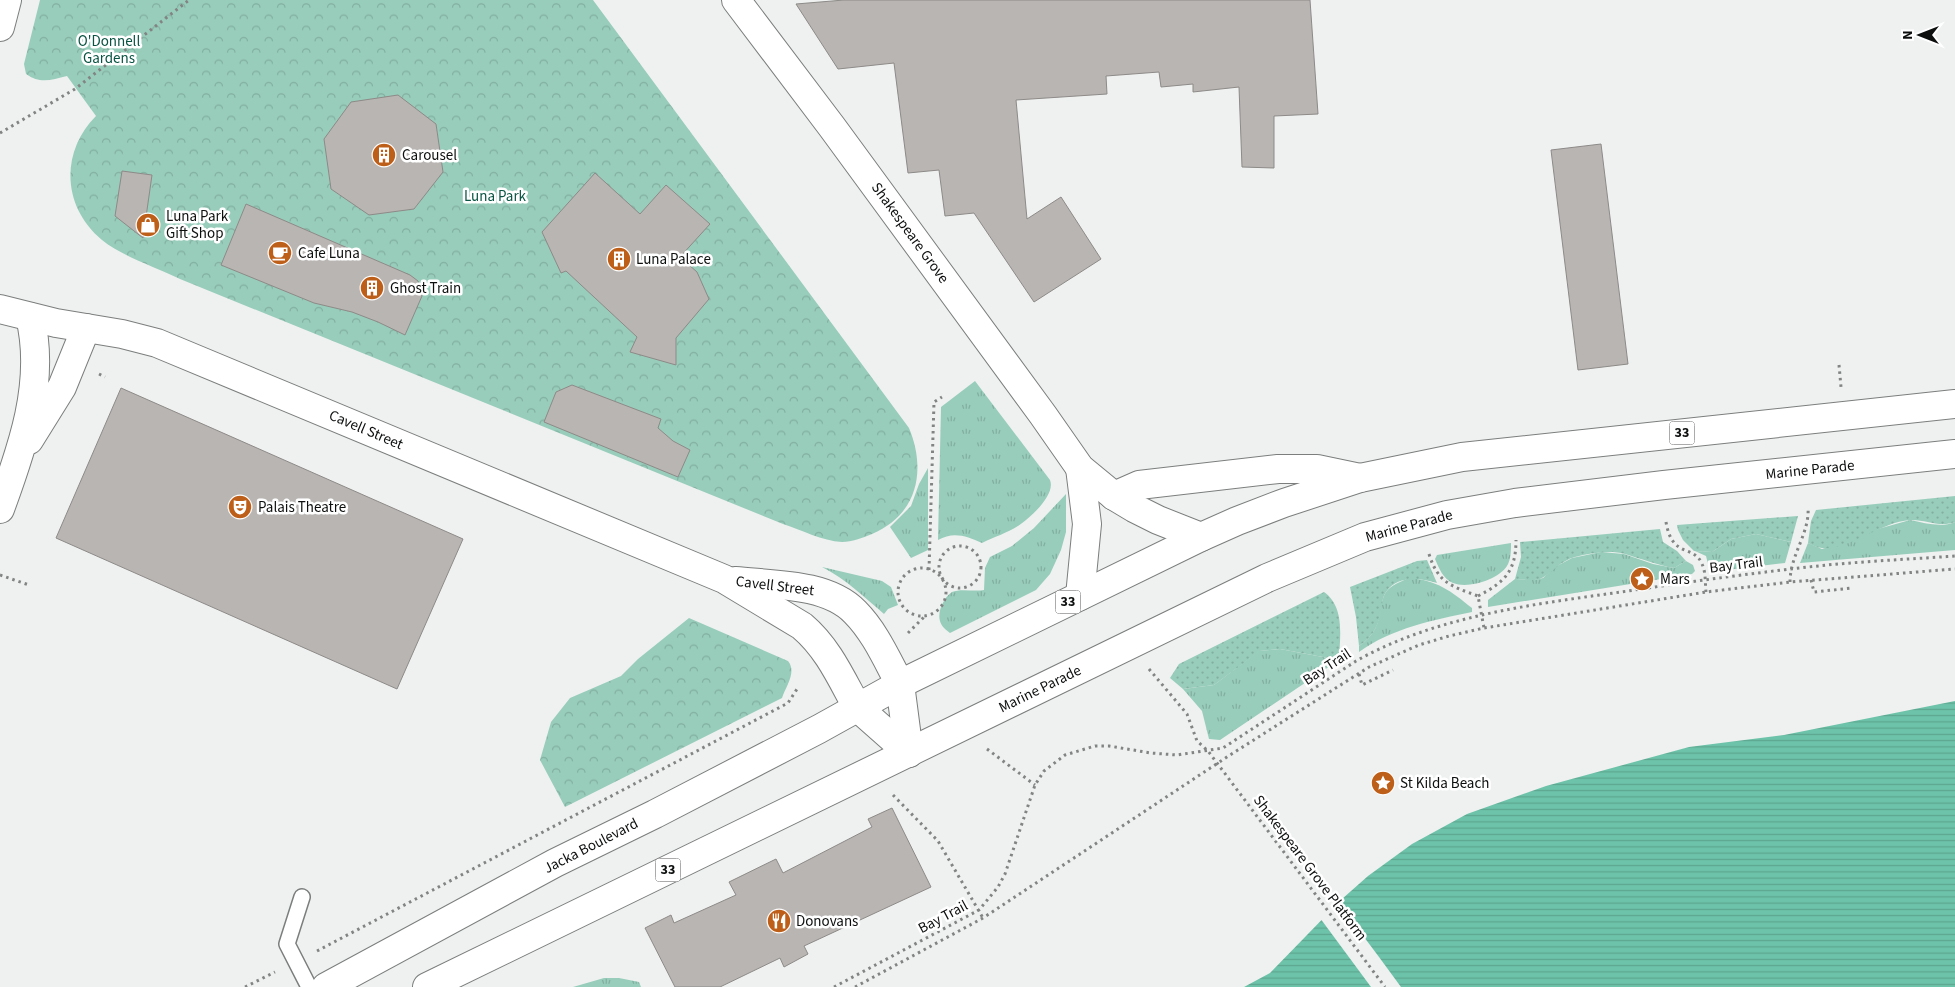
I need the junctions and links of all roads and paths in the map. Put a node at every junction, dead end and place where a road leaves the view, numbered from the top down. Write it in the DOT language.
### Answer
graph roads {
  1 [pos="7,0"];
  2 [pos="189,0"];
  3 [pos="736,0"];
  4 [pos="0,27"];
  5 [pos="0,133"];
  6 [pos="0,310"];
  7 [pos="30,318"];
  8 [pos="86,328"];
  9 [pos="942,397"];
  10 [pos="1955,404"];
  11 [pos="20,454"];
  12 [pos="1955,454"];
  13 [pos="1080,468"];
  14 [pos="1360,478"];
  15 [pos="1114,496"];
  16 [pos="1808,507"];
  17 [pos="0,508"];
  18 [pos="1666,522"];
  19 [pos="1201,537"];
  20 [pos="1516,540"];
  21 [pos="1429,554"];
  22 [pos="1955,556"];
  23 [pos="1955,569"];
  24 [pos="929,570"];
  25 [pos="1791,570"];
  26 [pos="0,575"];
  27 [pos="940,576"];
  28 [pos="724,579"];
  29 [pos="943,580"];
  30 [pos="1705,580"];
  31 [pos="1811,580"];
  32 [pos="1790,582"];
  33 [pos="28,584"];
  34 [pos="1852,588"];
  35 [pos="1706,592"];
  36 [pos="1080,596"];
  37 [pos="1478,596"];
  38 [pos="925,615"];
  39 [pos="1482,616"];
  40 [pos="1484,628"];
  41 [pos="904,636"];
  42 [pos="1131,646"];
  43 [pos="1393,670"];
  44 [pos="1359,674"];
  45 [pos="900,684"];
  46 [pos="797,689"];
  47 [pos="857,707"];
  48 [pos="982,745"];
  49 [pos="1208,751"];
  50 [pos="909,753"];
  51 [pos="1217,764"];
  52 [pos="1035,785"];
  53 [pos="886,799"];
  54 [pos="302,897"];
  55 [pos="979,910"];
  56 [pos="983,918"];
  57 [pos="296,962"];
  58 [pos="245,987"];
  59 [pos="309,987"];
  60 [pos="326,987"];
  61 [pos="427,987"];
  62 [pos="834,987"];
  63 [pos="855,987"];
  64 [pos="1385,987"];
  1 -- 4 [label="main road"];
  2 -- 5 [label="path"];
  3 -- 13 [label="main road, Shakespeare Grove"];
  6 -- 7 [label="main road, Cavell Street"];
  7 -- 8 [label="main road, Cavell Street"];
  7 -- 11 [label="main road"];
  8 -- 11 [label="main road"];
  8 -- 28 [label="main road, Cavell Street"];
  9 -- 24 [label="path"];
  10 -- 14 [label="main road, 33"];
  11 -- 17 [label="main road"];
  12 -- 42 [label="main road, Marine Parade / 33"];
  13 -- 15 [label="main road, Shakespeare Grove"];
  13 -- 36 [label="main road, Shakespeare Grove"];
  14 -- 15 [label="main road"];
  14 -- 19 [label="main road, 33"];
  15 -- 19 [label="main road, Shakespeare Grove"];
  16 -- 25 [label="path"];
  18 -- 30 [label="path"];
  19 -- 36 [label="main road, 33"];
  20 -- 37 [label="path"];
  21 -- 37 [label="path"];
  22 -- 25 [label="path, Bay Trail"];
  23 -- 31 [label="path"];
  24 -- 27 [label="path"];
  24 -- 38 [label="path"];
  25 -- 30 [label="path, Bay Trail"];
  25 -- 32 [label="path"];
  26 -- 33 [label="path"];
  27 -- 29 [label="path"];
  27 -- 29 [label="path"];
  28 -- 45 [label="main road, Cavell Street"];
  28 -- 47 [label="main road, Cavell Street"];
  29 -- 38 [label="path"];
  30 -- 35 [label="path"];
  30 -- 39 [label="path, Bay Trail"];
  31 -- 32 [label="path"];
  31 -- 34 [label="path"];
  32 -- 35 [label="path"];
  35 -- 40 [label="path"];
  36 -- 45 [label="main road, 33"];
  37 -- 39 [label="path"];
  38 -- 41 [label="path"];
  39 -- 40 [label="path"];
  39 -- 49 [label="path, Bay Trail"];
  40 -- 44 [label="path"];
  42 -- 49 [label="path, Shakespeare Grove Platform"];
  42 -- 50 [label="main road, Marine Parade / 33"];
  43 -- 44 [label="path"];
  44 -- 51 [label="path"];
  45 -- 47 [label="main road, 33"];
  45 -- 50 [label="main road"];
  46 -- 57 [label="path"];
  47 -- 50 [label="main road, Cavell Street"];
  47 -- 60 [label="main road, Jacka Boulevard / 33"];
  48 -- 52 [label="path"];
  49 -- 51 [label="path, Shakespeare Grove Platform"];
  49 -- 52 [label="path, Bay Trail"];
  50 -- 61 [label="main road, 33"];
  51 -- 56 [label="path"];
  51 -- 64 [label="path, Shakespeare Grove Platform"];
  52 -- 55 [label="path, Bay Trail"];
  53 -- 55 [label="path"];
  54 -- 57 [label="lane"];
  55 -- 56 [label="path"];
  55 -- 62 [label="path, Bay Trail"];
  56 -- 63 [label="path"];
  57 -- 58 [label="path"];
  57 -- 59 [label="lane"];
}
